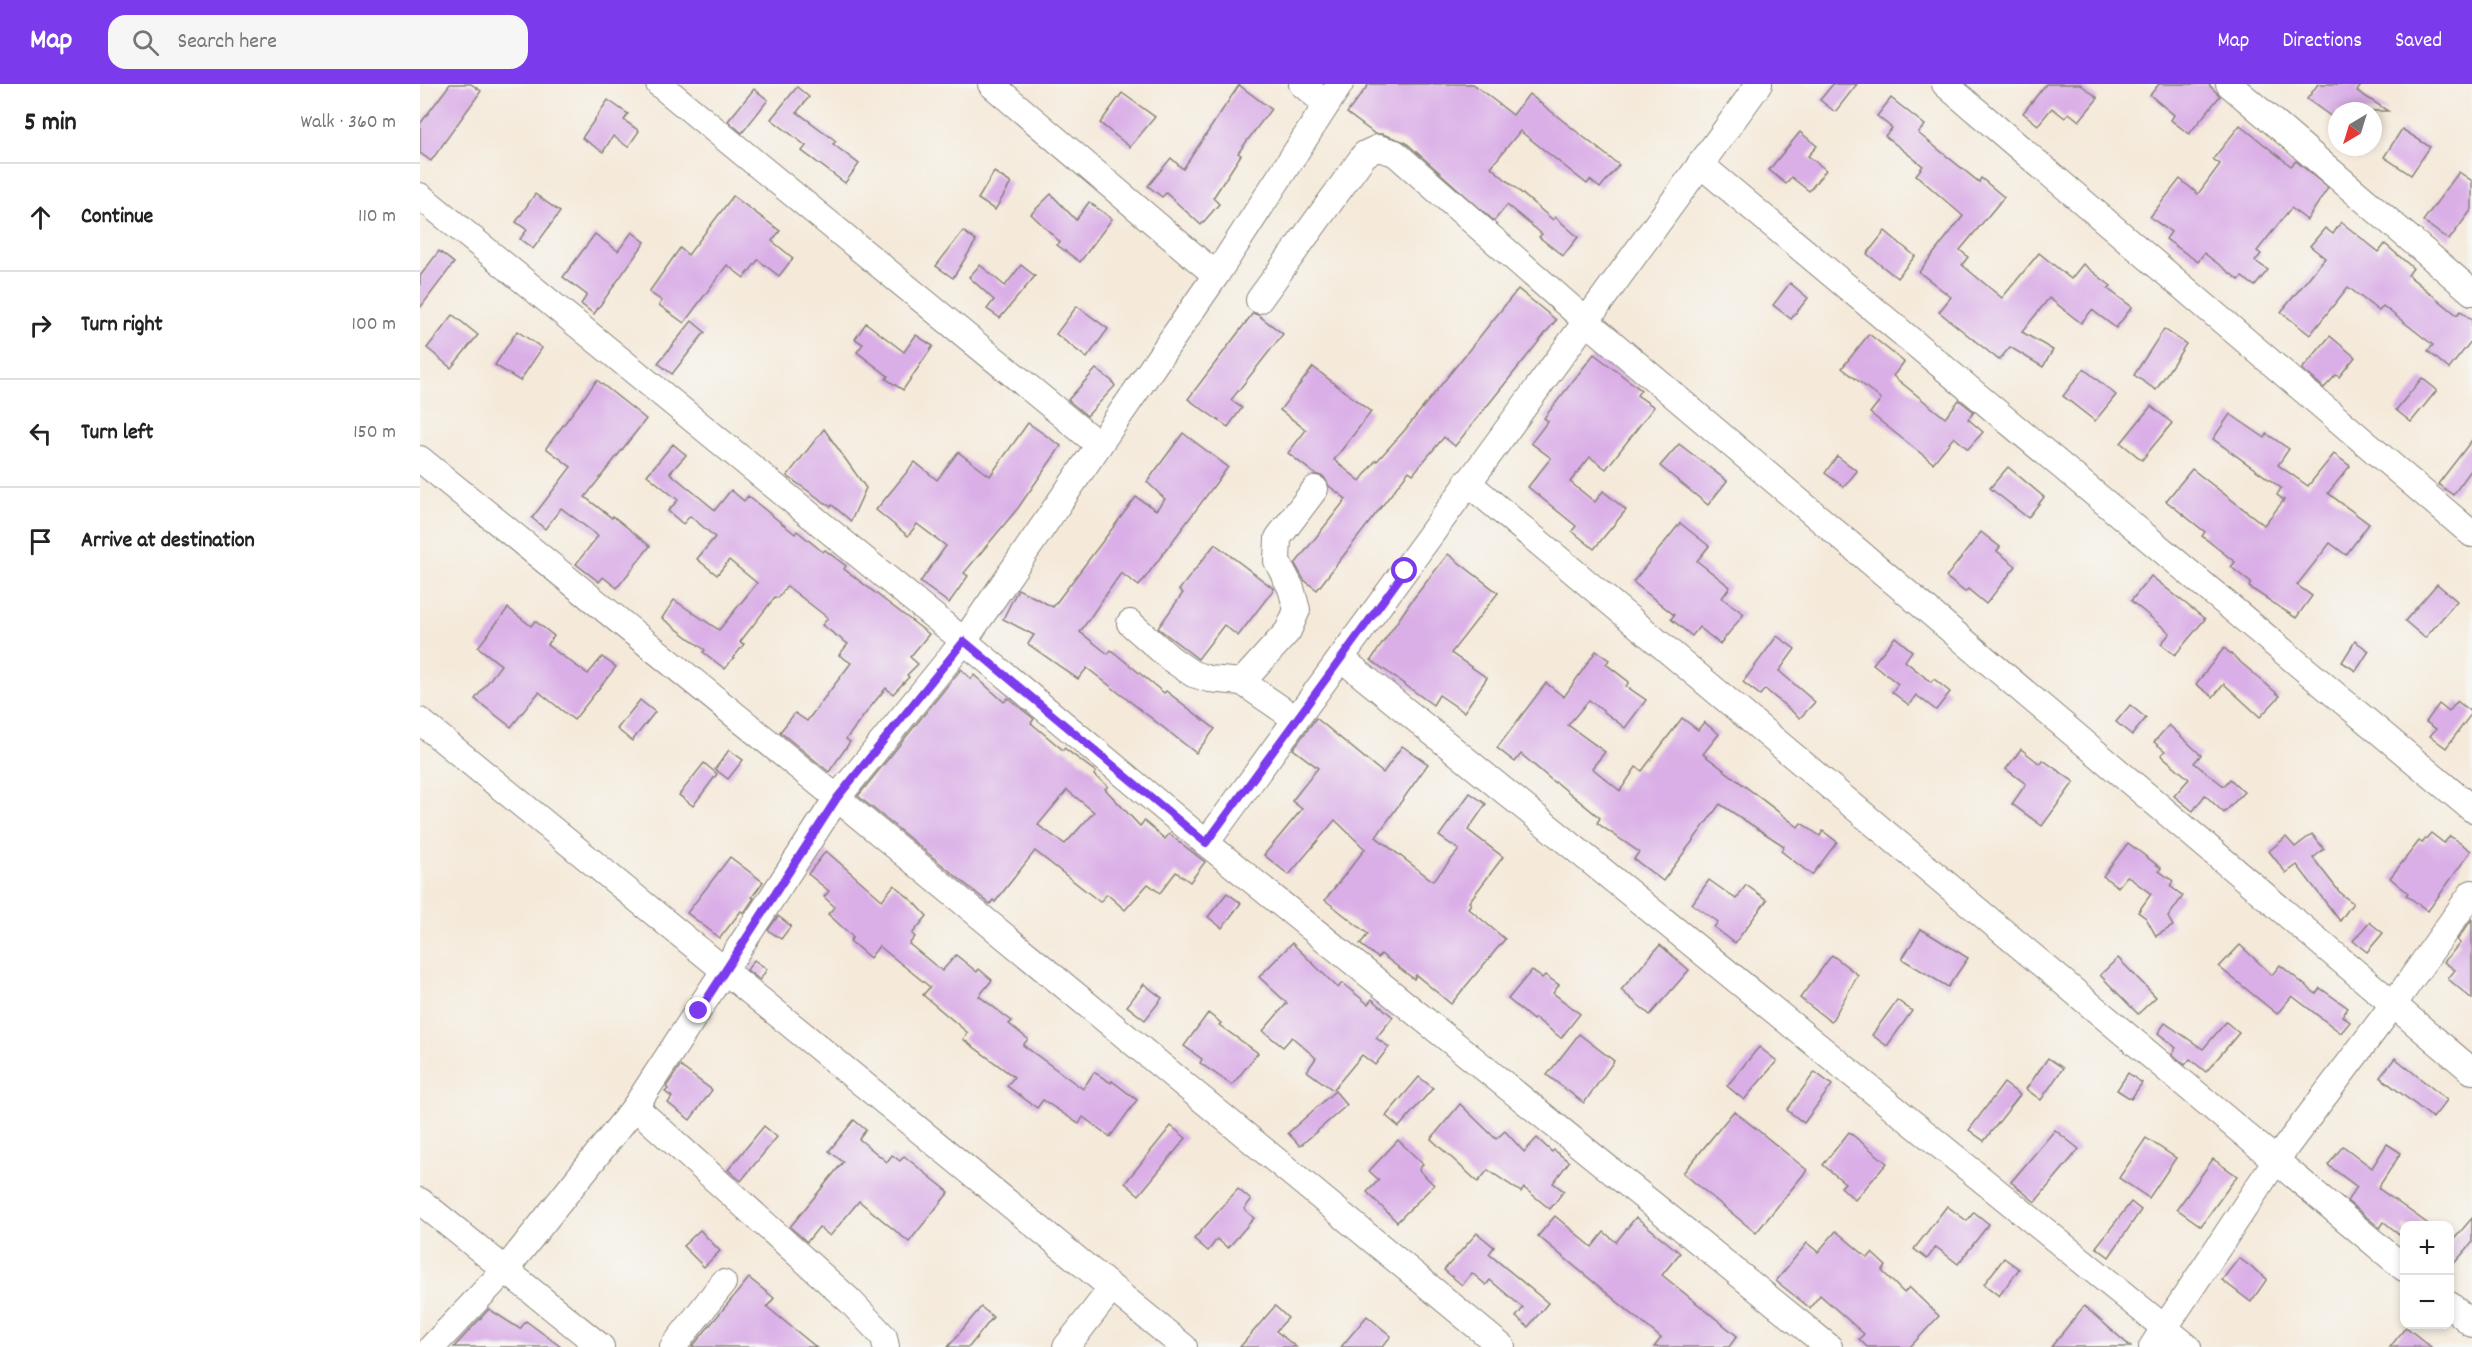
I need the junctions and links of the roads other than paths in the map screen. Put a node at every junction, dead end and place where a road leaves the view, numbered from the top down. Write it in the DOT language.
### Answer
graph roads {
  1 [pos="659,84"];
  2 [pos="992,84"];
  3 [pos="1302,84"];
  4 [pos="1759,84"];
  5 [pos="1945,84"];
  6 [pos="2229,84"];
  7 [pos="1333,94"];
  8 [pos="1700,164"];
  9 [pos="420,196"];
  10 [pos="1216,275"];
  11 [pos="2472,292"];
  12 [pos="1259,300"];
  13 [pos="1586,321"];
  14 [pos="1100,445"];
  15 [pos="420,459"];
  16 [pos="1467,482"];
  17 [pos="1315,489"];
  18 [pos="2472,534"];
  19 [pos="1130,623"];
  20 [pos="964,641"];
  21 [pos="1342,659"];
  22 [pos="1242,682"];
  23 [pos="1296,719"];
  24 [pos="420,721"];
  25 [pos="837,798"];
  26 [pos="2472,809"];
  27 [pos="1206,843"];
  28 [pos="2472,893"];
  29 [pos="724,973"];
  30 [pos="2393,1005"];
  31 [pos="2472,1071"];
  32 [pos="635,1107"];
  33 [pos="2276,1161"];
  34 [pos="420,1201"];
  35 [pos="2400,1265"];
  36 [pos="506,1269"];
  37 [pos="723,1283"];
  38 [pos="1112,1288"];
  39 [pos="2454,1308"];
  40 [pos="2472,1324"];
  41 [pos="2159,1338"];
  42 [pos="432,1347"];
  43 [pos="601,1347"];
  44 [pos="673,1347"];
  45 [pos="886,1347"];
  46 [pos="1066,1347"];
  47 [pos="1184,1347"];
  48 [pos="1502,1347"];
  49 [pos="1829,1347"];
  50 [pos="2188,1347"];
  1 -- 14 [label="street"];
  2 -- 10 [label="street"];
  3 -- 7 [label="street"];
  4 -- 8 [label="street"];
  5 -- 18 [label="street"];
  6 -- 11 [label="street"];
  7 -- 10 [label="street"];
  8 -- 13 [label="street"];
  8 -- 26 [label="street"];
  9 -- 20 [label="street"];
  10 -- 14 [label="street"];
  12 -- 13 [label="street"];
  13 -- 16 [label="street"];
  13 -- 30 [label="street"];
  14 -- 20 [label="street"];
  15 -- 25 [label="street"];
  16 -- 21 [label="street"];
  16 -- 33 [label="street"];
  17 -- 22 [label="street"];
  19 -- 22 [label="street"];
  20 -- 25 [label="street"];
  20 -- 27 [label="street"];
  21 -- 23 [label="street"];
  21 -- 41 [label="street"];
  22 -- 23 [label="street"];
  23 -- 27 [label="street"];
  24 -- 29 [label="street"];
  25 -- 29 [label="street"];
  25 -- 48 [label="street"];
  27 -- 49 [label="street"];
  28 -- 30 [label="street"];
  29 -- 32 [label="street"];
  29 -- 38 [label="street"];
  30 -- 31 [label="street"];
  30 -- 33 [label="street"];
  32 -- 36 [label="street"];
  32 -- 45 [label="street"];
  33 -- 35 [label="street"];
  33 -- 41 [label="street"];
  34 -- 36 [label="street"];
  36 -- 42 [label="street"];
  36 -- 43 [label="street"];
  37 -- 44 [label="street"];
  38 -- 46 [label="street"];
  38 -- 47 [label="street"];
  39 -- 40 [label="street"];
  41 -- 50 [label="street"];
}
